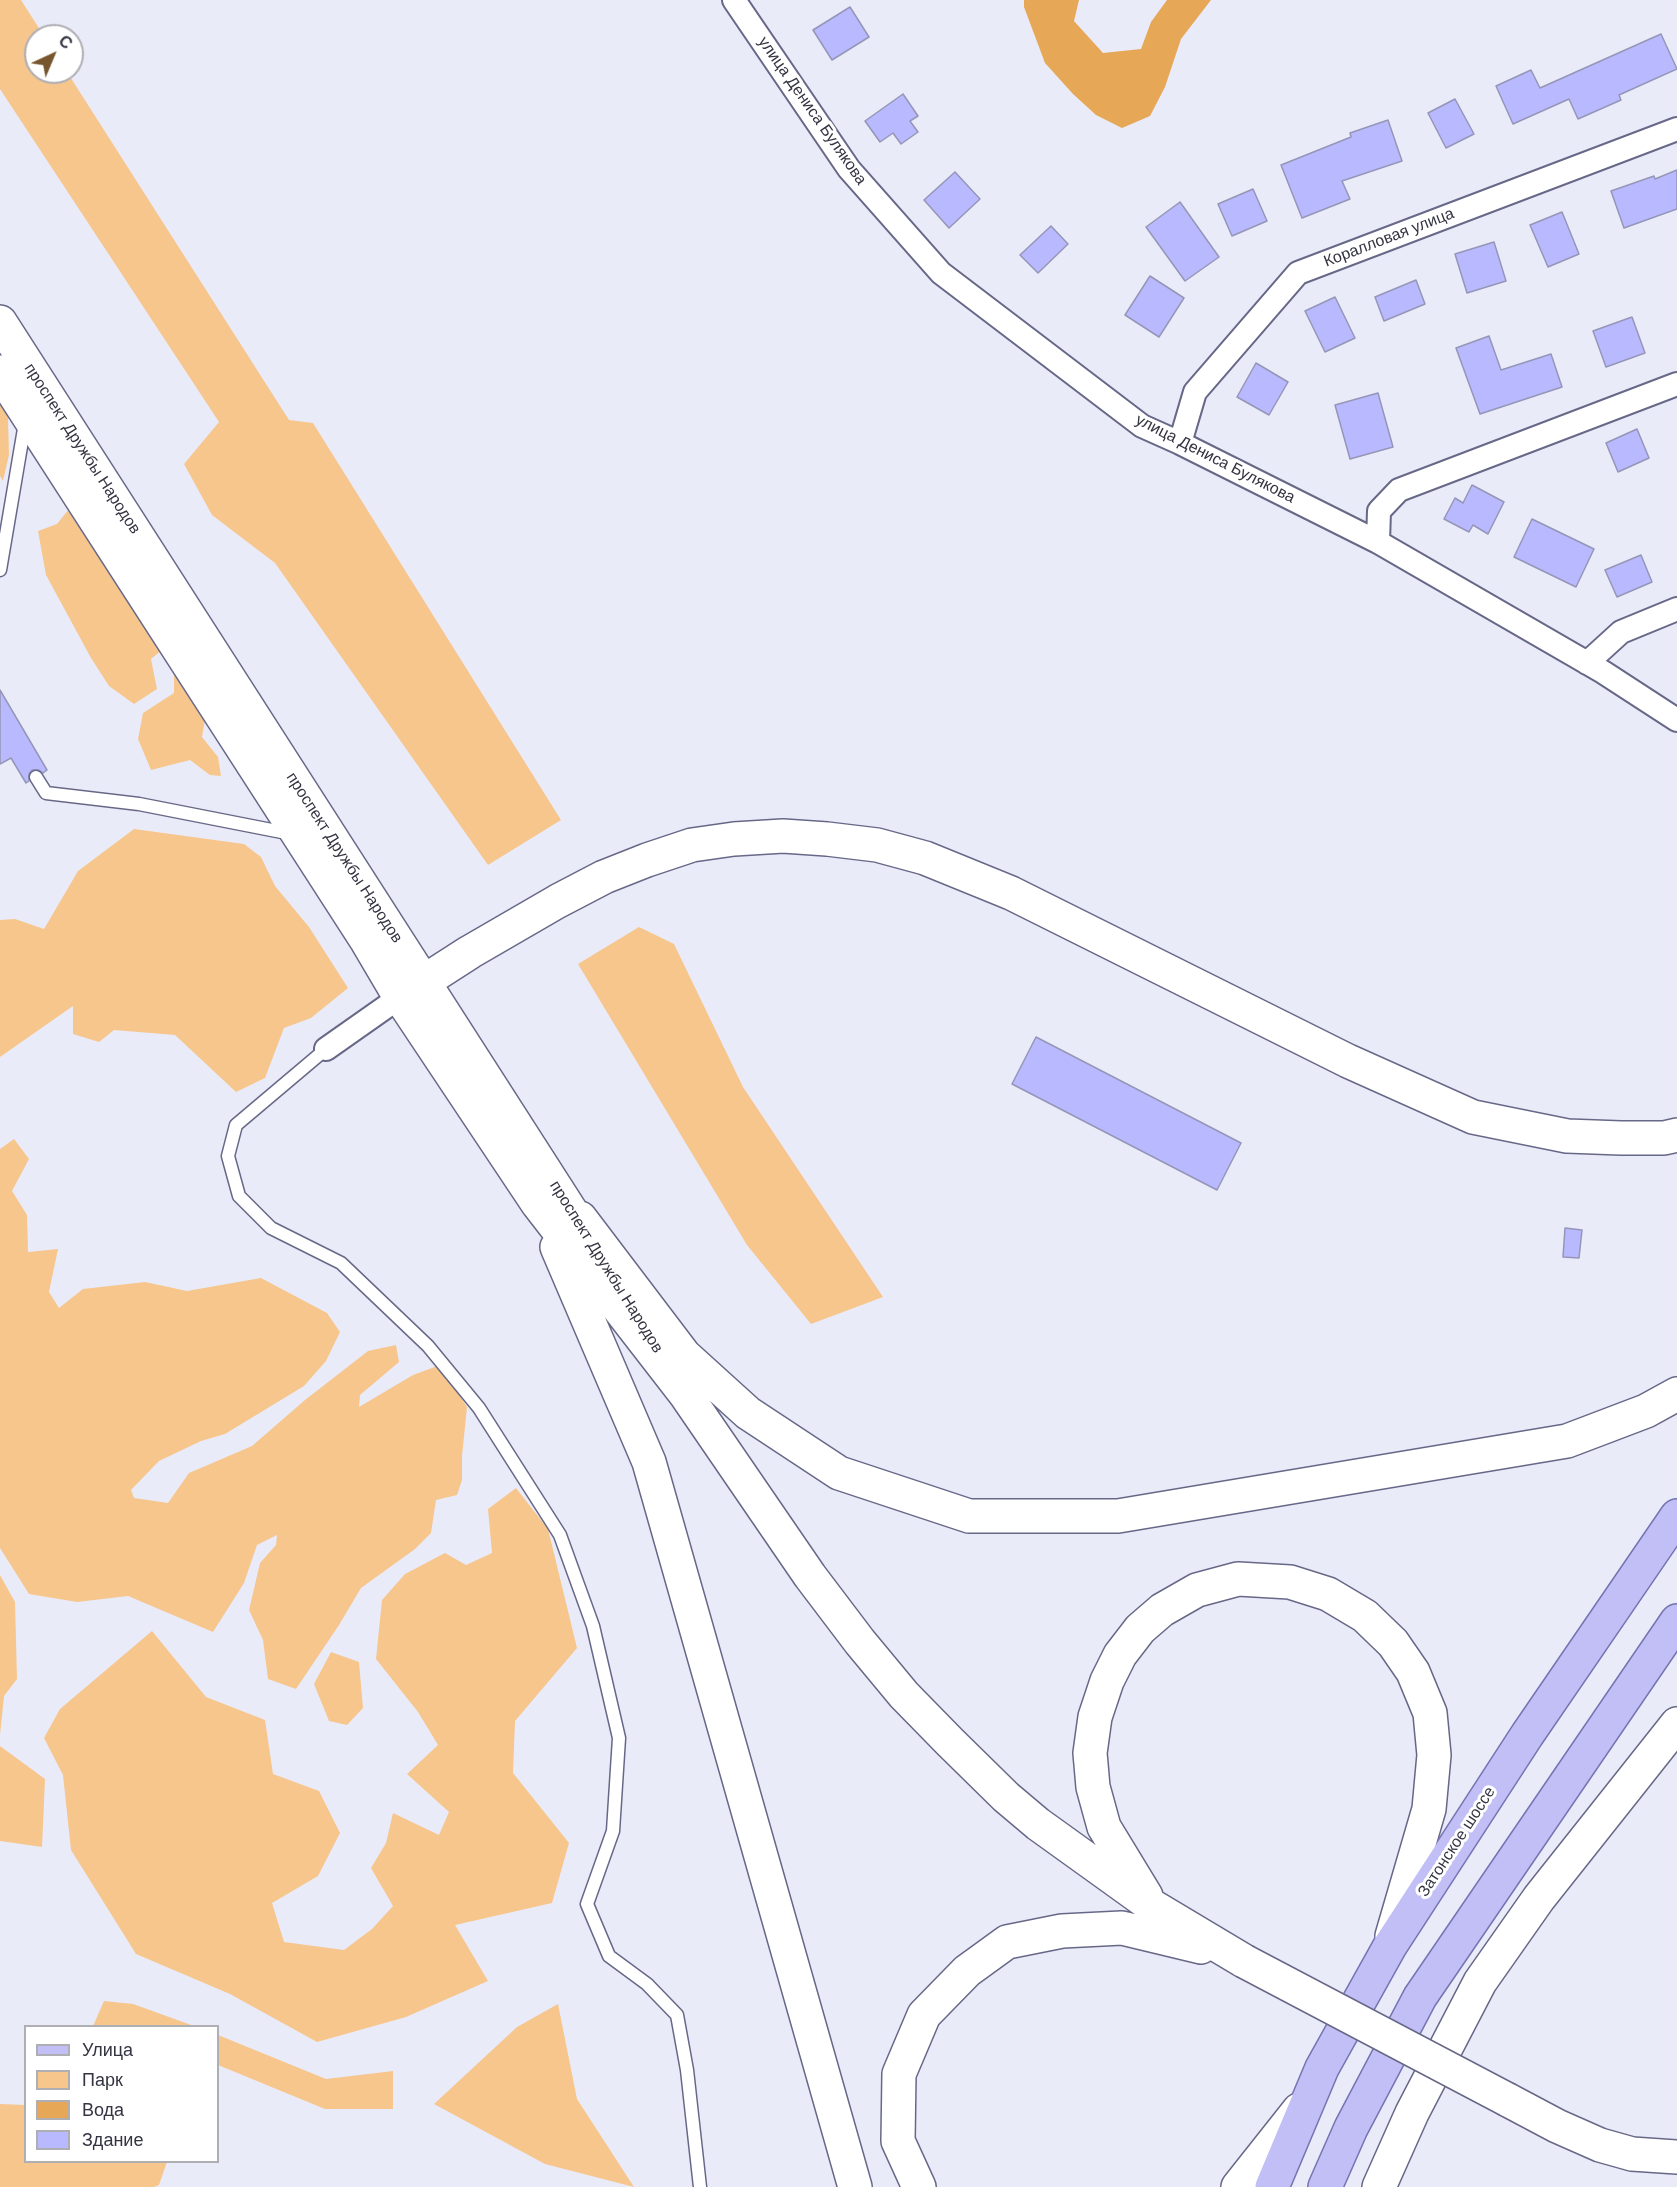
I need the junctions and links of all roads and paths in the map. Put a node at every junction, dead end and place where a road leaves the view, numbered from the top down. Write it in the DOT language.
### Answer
graph roads {
  1 [pos="734,0"];
  2 [pos="1677,129"];
  3 [pos="0,322"];
  4 [pos="0,372"];
  5 [pos="1677,384"];
  6 [pos="26,412"];
  7 [pos="1180,443"];
  8 [pos="1378,542"];
  9 [pos="0,570"];
  10 [pos="1677,609"];
  11 [pos="1587,663"];
  12 [pos="1677,720"];
  13 [pos="36,777"];
  14 [pos="297,836"];
  15 [pos="412,990"];
  16 [pos="326,1049"];
  17 [pos="1677,1135"];
  18 [pos="548,1197"];
  19 [pos="1677,1394"];
  20 [pos="1677,1516"];
  21 [pos="1677,1621"];
  22 [pos="1677,1724"];
  23 [pos="1152,1906"];
  24 [pos="1390,1946"];
  25 [pos="1238,1957"];
  26 [pos="1306,2102"];
  27 [pos="1677,2157"];
  28 [pos="700,2187"];
  29 [pos="855,2187"];
  30 [pos="919,2187"];
  31 [pos="1238,2187"];
  32 [pos="1272,2187"];
  33 [pos="1325,2187"];
  34 [pos="1379,2187"];
  1 -- 7 [label="street, улица Дениса Булякова"];
  2 -- 7 [label="street, Коралловая улица"];
  3 -- 15 [label="main road, проспект Дружбы Народов"];
  4 -- 6 [label="main road, проспект Дружбы Народов"];
  5 -- 8 [label="street"];
  6 -- 9 [label="lane"];
  6 -- 14 [label="main road, проспект Дружбы Народов"];
  7 -- 8 [label="street, улица Дениса Булякова"];
  8 -- 11 [label="street, улица Дениса Булякова"];
  10 -- 11 [label="street"];
  11 -- 12 [label="street, улица Дениса Булякова"];
  13 -- 14 [label="lane"];
  14 -- 15 [label="main road, проспект Дружбы Народов"];
  15 -- 16 [label="street"];
  15 -- 17 [label="main road"];
  15 -- 18 [label="main road, проспект Дружбы Народов"];
  16 -- 28 [label="lane"];
  18 -- 19 [label="main road"];
  18 -- 23 [label="main road, проспект Дружбы Народов"];
  18 -- 29 [label="main road"];
  20 -- 24 [label="main road, Затонское шоссе"];
  21 -- 33 [label="main road"];
  22 -- 34 [label="main road"];
  23 -- 24 [label="main road"];
  23 -- 25 [label="main road, проспект Дружбы Народов"];
  24 -- 26 [label="main road, Затонское шоссе"];
  25 -- 27 [label="main road, bridge"];
  25 -- 30 [label="main road"];
  26 -- 31 [label="main road"];
  26 -- 32 [label="main road, Затонское шоссе"];
}
